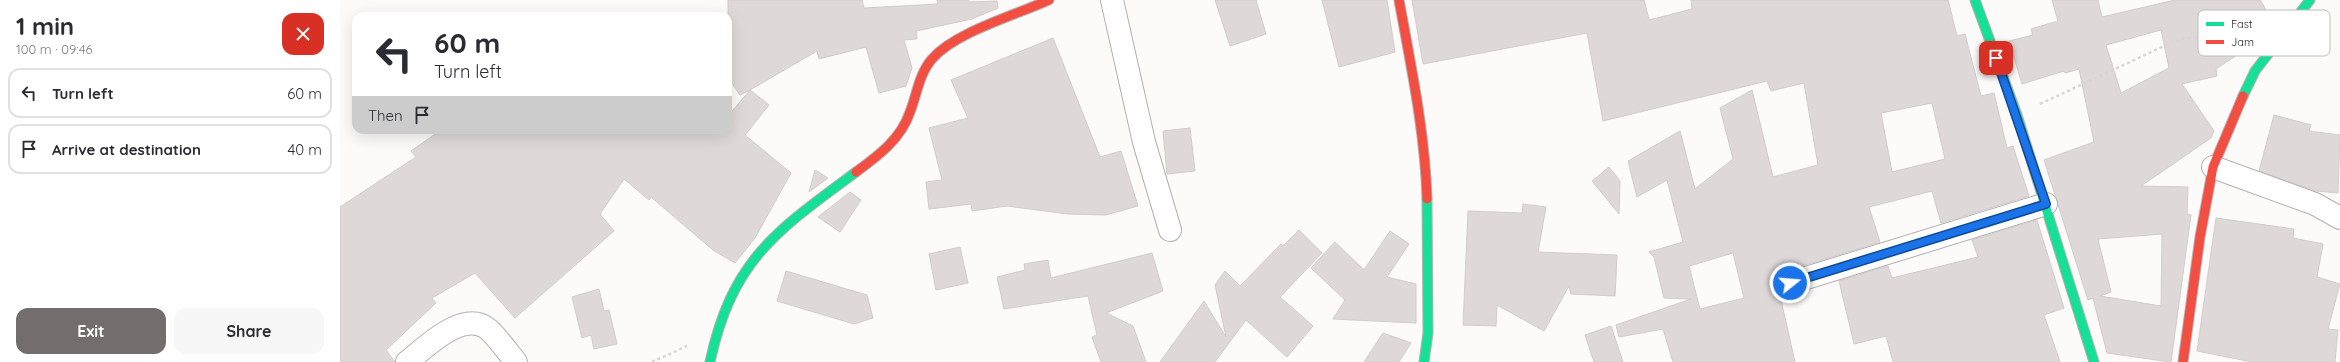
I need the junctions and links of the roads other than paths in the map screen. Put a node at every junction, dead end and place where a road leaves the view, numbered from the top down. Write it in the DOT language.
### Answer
graph roads {
  1 [pos="1049,0"];
  2 [pos="1112,0"];
  3 [pos="1399,0"];
  4 [pos="1975,0"];
  5 [pos="2310,0"];
  6 [pos="2302,10"];
  7 [pos="2267,56"];
  8 [pos="2213,167"];
  9 [pos="2046,204"];
  10 [pos="2340,218"];
  11 [pos="1170,230"];
  12 [pos="1790,283"];
  13 [pos="407,362"];
  14 [pos="516,362"];
  15 [pos="710,362"];
  16 [pos="1424,362"];
  17 [pos="2094,362"];
  18 [pos="2183,362"];
  1 -- 15 [label="street"];
  2 -- 11 [label="street"];
  3 -- 16 [label="street"];
  4 -- 9 [label="street"];
  5 -- 6 [label="street"];
  7 -- 8 [label="street"];
  8 -- 10 [label="street"];
  8 -- 18 [label="street"];
  9 -- 12 [label="street"];
  9 -- 17 [label="street"];
  13 -- 14 [label="street"];
}
